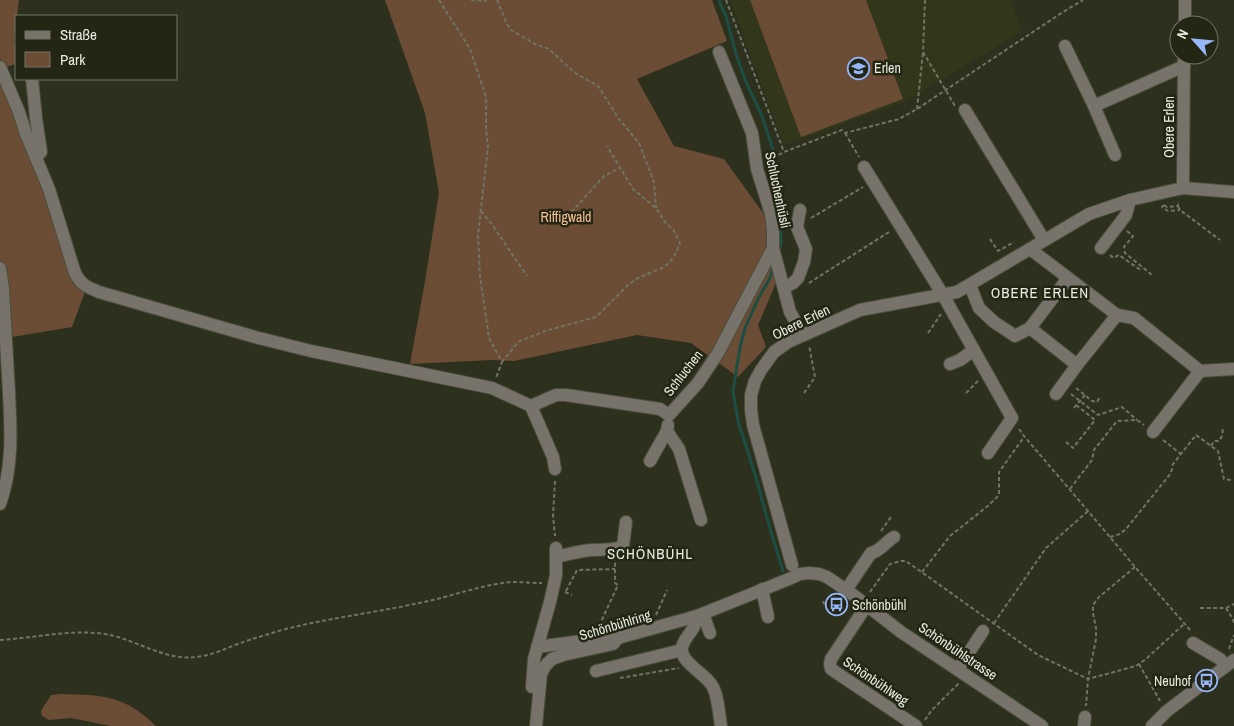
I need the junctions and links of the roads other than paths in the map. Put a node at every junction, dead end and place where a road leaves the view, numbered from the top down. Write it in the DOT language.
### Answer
graph roads {
  1 [pos="1185,0"];
  2 [pos="1185,15"];
  3 [pos="1065,46"];
  4 [pos="719,52"];
  5 [pos="1176,65"];
  6 [pos="1184,65"];
  7 [pos="0,67"];
  8 [pos="32,80"];
  9 [pos="1094,106"];
  10 [pos="965,110"];
  11 [pos="1115,155"];
  12 [pos="36,157"];
  13 [pos="864,167"];
  14 [pos="1234,192"];
  15 [pos="1182,193"];
  16 [pos="1130,200"];
  17 [pos="800,210"];
  18 [pos="1044,240"];
  19 [pos="773,248"];
  20 [pos="1101,248"];
  21 [pos="1030,249"];
  22 [pos="0,268"];
  23 [pos="1068,278"];
  24 [pos="970,285"];
  25 [pos="784,288"];
  26 [pos="943,295"];
  27 [pos="1117,315"];
  28 [pos="1030,328"];
  29 [pos="804,335"];
  30 [pos="974,350"];
  31 [pos="950,364"];
  32 [pos="1077,365"];
  33 [pos="1234,369"];
  34 [pos="1200,371"];
  35 [pos="1061,387"];
  36 [pos="531,406"];
  37 [pos="669,415"];
  38 [pos="667,431"];
  39 [pos="1153,432"];
  40 [pos="988,453"];
  41 [pos="650,461"];
  42 [pos="556,469"];
  43 [pos="0,504"];
  44 [pos="702,520"];
  45 [pos="626,522"];
  46 [pos="894,537"];
  47 [pos="792,564"];
  48 [pos="846,590"];
  49 [pos="756,592"];
  50 [pos="867,605"];
  51 [pos="700,615"];
  52 [pos="768,617"];
  53 [pos="983,631"];
  54 [pos="710,634"];
  55 [pos="618,638"];
  56 [pos="1194,639"];
  57 [pos="537,647"];
  58 [pos="682,650"];
  59 [pos="1230,658"];
  60 [pos="958,669"];
  61 [pos="596,671"];
  62 [pos="528,726"];
  63 [pos="536,726"];
  64 [pos="721,726"];
  65 [pos="916,726"];
  66 [pos="1042,726"];
  67 [pos="1152,726"];
  1 -- 2 [label="street"];
  3 -- 9 [label="street"];
  4 -- 19 [label="street, Schluchenhüsli"];
  5 -- 9 [label="street, Obere Erlen"];
  6 -- 15 [label="street, Obere Erlen"];
  7 -- 12 [label="street"];
  8 -- 12 [label="street"];
  9 -- 11 [label="street"];
  10 -- 18 [label="street"];
  12 -- 36 [label="street"];
  13 -- 26 [label="street"];
  14 -- 15 [label="street, Obere Erlen"];
  15 -- 16 [label="street, Obere Erlen"];
  16 -- 18 [label="street, Obere Erlen"];
  16 -- 20 [label="street"];
  17 -- 25 [label="street"];
  18 -- 21 [label="street, Obere Erlen"];
  19 -- 25 [label="street, Schluchenhüsli"];
  19 -- 37 [label="street, Schluchen"];
  21 -- 23 [label="street"];
  21 -- 24 [label="street, Obere Erlen"];
  22 -- 43 [label="street"];
  23 -- 27 [label="street"];
  23 -- 28 [label="street"];
  24 -- 26 [label="street, Obere Erlen"];
  24 -- 28 [label="street"];
  25 -- 29 [label="street, Schluchenhüsli"];
  26 -- 29 [label="street, Obere Erlen"];
  26 -- 30 [label="street"];
  27 -- 32 [label="street"];
  27 -- 34 [label="street"];
  28 -- 32 [label="street"];
  29 -- 47 [label="street, Obere Erlen"];
  30 -- 31 [label="street"];
  30 -- 40 [label="street"];
  32 -- 35 [label="street"];
  33 -- 34 [label="street"];
  34 -- 39 [label="street"];
  36 -- 37 [label="street, Schluchen"];
  36 -- 42 [label="street"];
  37 -- 38 [label="street"];
  38 -- 41 [label="street"];
  38 -- 44 [label="street"];
  45 -- 57 [label="street"];
  46 -- 48 [label="street"];
  48 -- 49 [label="street, Schönbühlstrasse"];
  48 -- 50 [label="street, Schönbühlstrasse"];
  49 -- 51 [label="street, Schönbühlring"];
  49 -- 52 [label="street"];
  50 -- 60 [label="street, Schönbühlstrasse"];
  50 -- 65 [label="street, Schönbühlweg"];
  51 -- 54 [label="street"];
  51 -- 55 [label="street, Schönbühlring"];
  51 -- 58 [label="street"];
  53 -- 60 [label="street"];
  55 -- 57 [label="street"];
  55 -- 63 [label="street, Schönbühlring"];
  56 -- 59 [label="street"];
  57 -- 62 [label="street"];
  58 -- 61 [label="street"];
  58 -- 64 [label="street"];
  59 -- 67 [label="street"];
  60 -- 66 [label="street, Schönbühlstrasse"];
}
